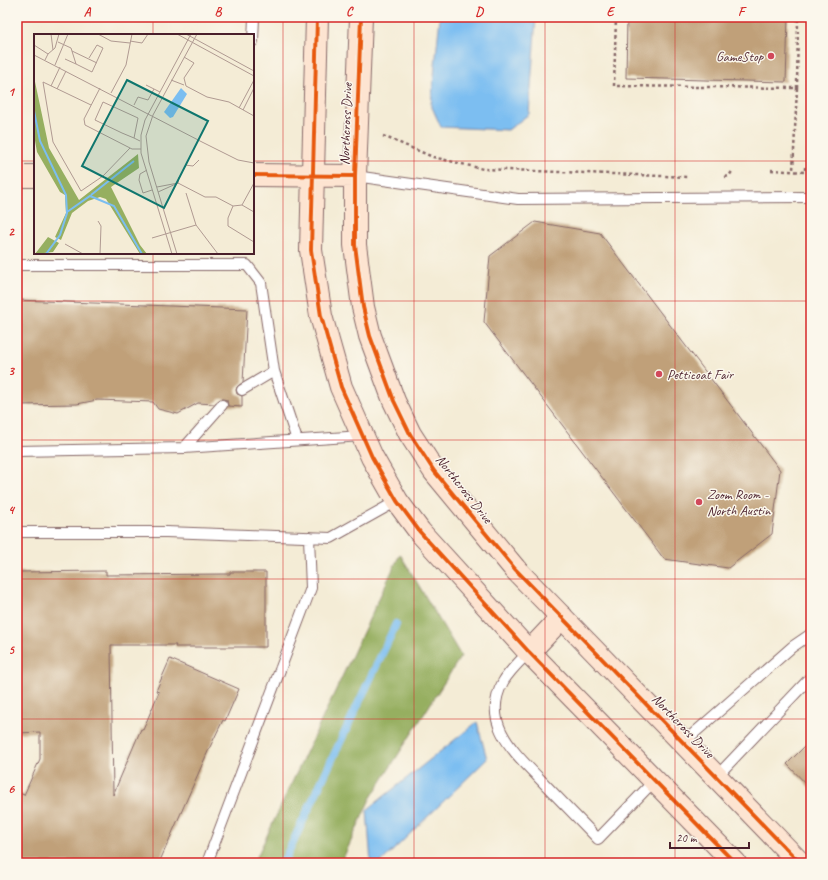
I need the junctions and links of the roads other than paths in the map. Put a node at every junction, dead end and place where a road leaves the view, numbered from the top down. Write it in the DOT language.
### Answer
graph roads {
  1 [pos="254,17"];
  2 [pos="317,17"];
  3 [pos="361,17"];
  4 [pos="253,34"];
  5 [pos="254,175"];
  6 [pos="313,175"];
  7 [pos="17,176"];
  8 [pos="34,176"];
  9 [pos="354,176"];
  10 [pos="811,197"];
  11 [pos="17,265"];
  12 [pos="274,371"];
  13 [pos="242,390"];
  14 [pos="222,405"];
  15 [pos="362,436"];
  16 [pos="297,440"];
  17 [pos="184,448"];
  18 [pos="17,451"];
  19 [pos="397,501"];
  20 [pos="17,532"];
  21 [pos="309,537"];
  22 [pos="562,617"];
  23 [pos="811,634"];
  24 [pos="529,652"];
  25 [pos="811,677"];
  26 [pos="684,742"];
  27 [pos="717,776"];
  28 [pos="654,780"];
  29 [pos="207,863"];
  30 [pos="735,863"];
  31 [pos="800,863"];
  1 -- 4 [label="lane"];
  2 -- 6 [label="street"];
  3 -- 9 [label="street, Northcross Drive"];
  5 -- 6 [label="street"];
  6 -- 9 [label="street"];
  6 -- 15 [label="street"];
  7 -- 8 [label="street"];
  9 -- 10 [label="lane"];
  9 -- 22 [label="street, Northcross Drive"];
  11 -- 12 [label="lane"];
  12 -- 13 [label="lane"];
  12 -- 16 [label="lane"];
  14 -- 17 [label="lane"];
  15 -- 16 [label="lane"];
  15 -- 19 [label="street"];
  16 -- 17 [label="lane"];
  17 -- 18 [label="lane"];
  19 -- 21 [label="lane"];
  19 -- 24 [label="street"];
  20 -- 21 [label="lane"];
  21 -- 29 [label="lane"];
  22 -- 24 [label="street"];
  22 -- 26 [label="street, Northcross Drive"];
  23 -- 26 [label="lane"];
  24 -- 28 [label="street"];
  24 -- 28 [label="lane"];
  25 -- 27 [label="lane"];
  26 -- 27 [label="street, Northcross Drive"];
  27 -- 31 [label="street, Northcross Drive"];
  28 -- 30 [label="street"];
}
